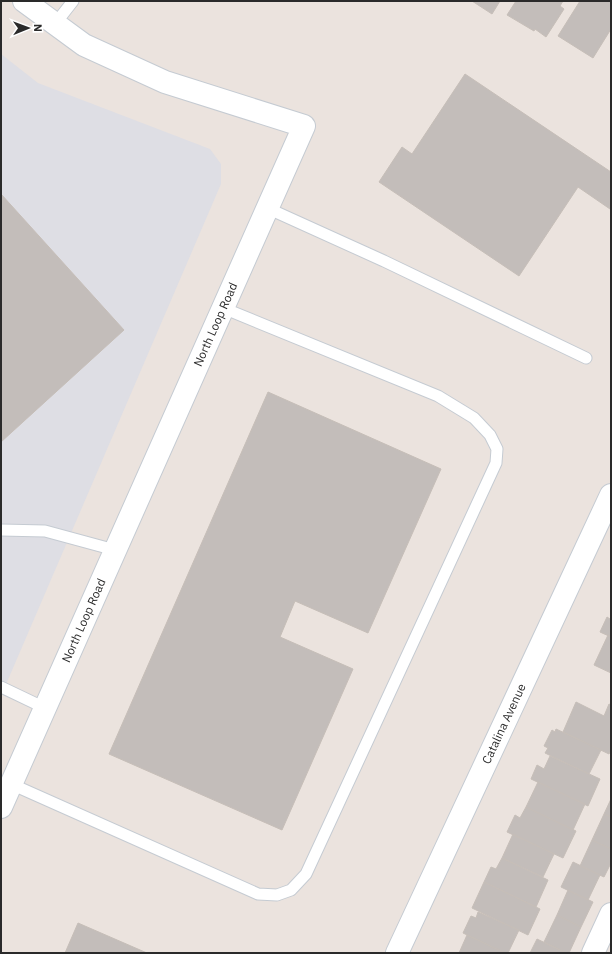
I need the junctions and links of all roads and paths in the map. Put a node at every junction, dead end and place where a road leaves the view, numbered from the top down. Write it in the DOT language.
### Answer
graph roads {
  1 [pos="24,1"];
  2 [pos="73,1"];
  3 [pos="56,24"];
  4 [pos="267,208"];
  5 [pos="223,308"];
  6 [pos="586,358"];
  7 [pos="611,495"];
  8 [pos="1,530"];
  9 [pos="115,550"];
  10 [pos="1,687"];
  11 [pos="45,708"];
  12 [pos="11,784"];
  13 [pos="1,807"];
  14 [pos="611,914"];
  15 [pos="397,953"];
  16 [pos="592,953"];
  1 -- 3 [label="street, North Loop Road"];
  2 -- 3 [label="lane"];
  3 -- 4 [label="street, North Loop Road"];
  4 -- 5 [label="street, North Loop Road"];
  4 -- 6 [label="lane"];
  5 -- 9 [label="street, North Loop Road"];
  5 -- 12 [label="lane"];
  7 -- 15 [label="street, Catalina Avenue"];
  8 -- 9 [label="lane"];
  9 -- 11 [label="street, North Loop Road"];
  10 -- 11 [label="lane"];
  11 -- 12 [label="street, North Loop Road"];
  12 -- 13 [label="street, North Loop Road"];
  14 -- 16 [label="street"];
}
